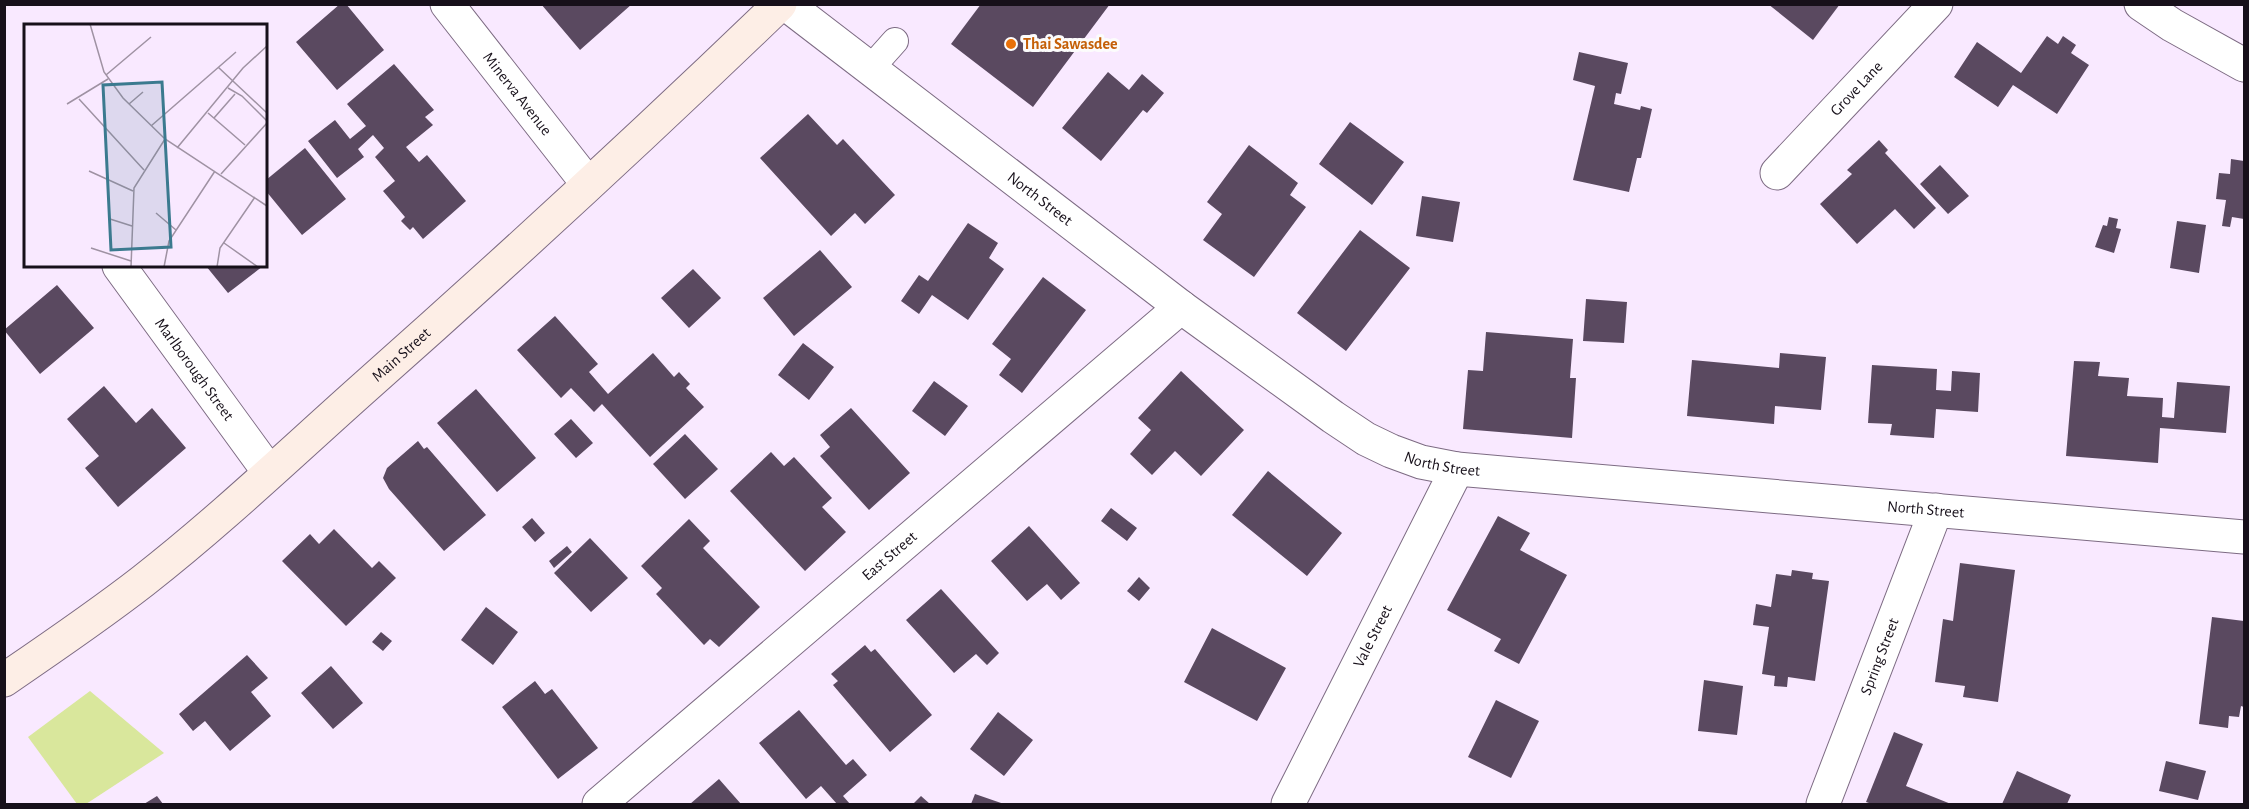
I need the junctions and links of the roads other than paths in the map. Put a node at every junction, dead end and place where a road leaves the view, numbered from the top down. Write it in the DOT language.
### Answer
graph roads {
  1 [pos="447,4"];
  2 [pos="780,4"];
  3 [pos="786,4"];
  4 [pos="1936,4"];
  5 [pos="2141,4"];
  6 [pos="895,41"];
  7 [pos="2244,65"];
  8 [pos="870,69"];
  9 [pos="1777,173"];
  10 [pos="588,184"];
  11 [pos="120,267"];
  12 [pos="1181,307"];
  13 [pos="1457,469"];
  14 [pos="269,472"];
  15 [pos="1936,510"];
  16 [pos="2244,537"];
  17 [pos="4,680"];
  18 [pos="599,804"];
  19 [pos="1288,804"];
  20 [pos="1823,804"];
  1 -- 10 [label="street, Minerva Avenue"];
  2 -- 10 [label="main road, Main Street"];
  3 -- 8 [label="street, North Street"];
  4 -- 9 [label="street, Grove Lane"];
  5 -- 7 [label="street"];
  6 -- 8 [label="lane"];
  8 -- 12 [label="street, North Street"];
  10 -- 14 [label="main road, Main Street"];
  11 -- 14 [label="street, Marlborough Street"];
  12 -- 13 [label="street, North Street"];
  12 -- 18 [label="street, East Street"];
  13 -- 15 [label="street, North Street"];
  13 -- 19 [label="street, Vale Street"];
  14 -- 17 [label="main road, Main Street"];
  15 -- 16 [label="street, North Street"];
  15 -- 20 [label="street, Spring Street"];
}
